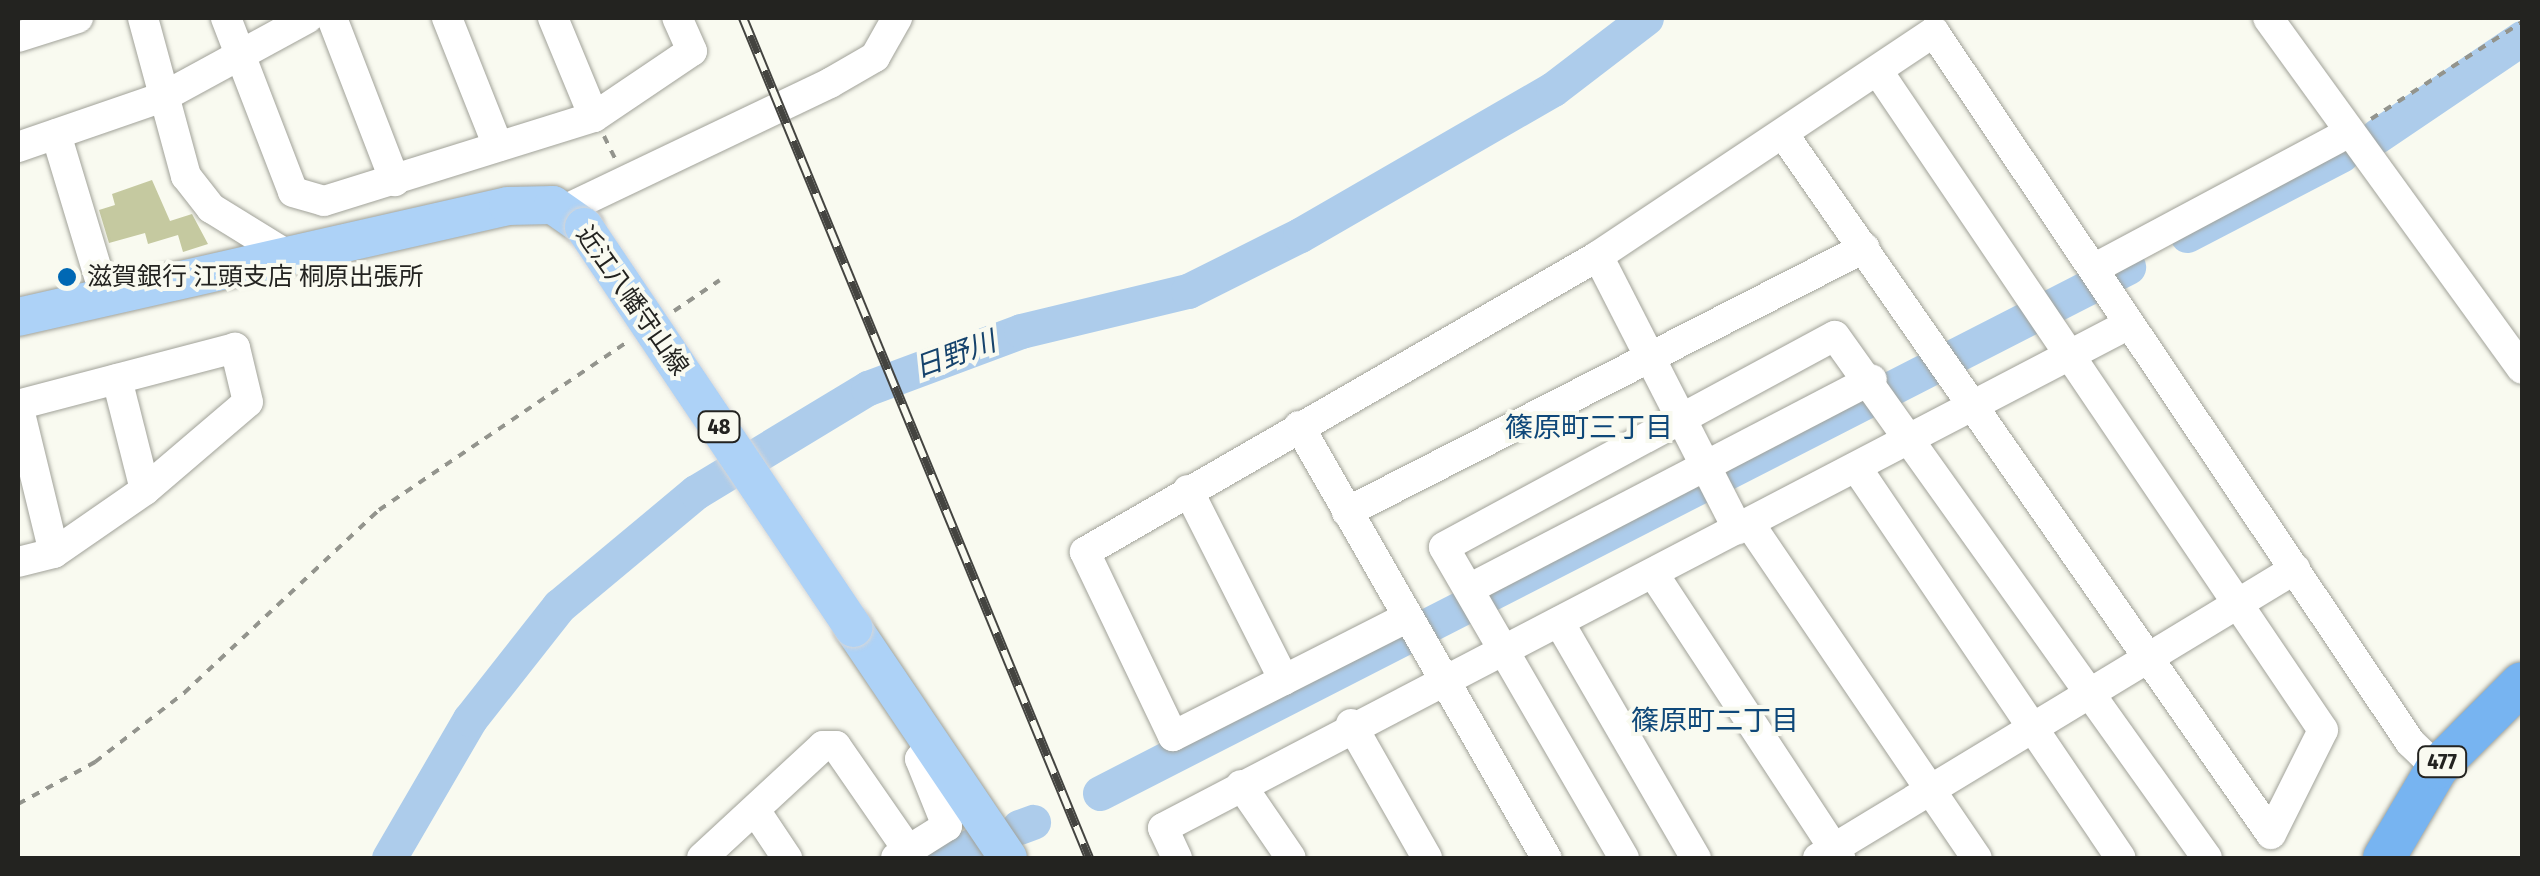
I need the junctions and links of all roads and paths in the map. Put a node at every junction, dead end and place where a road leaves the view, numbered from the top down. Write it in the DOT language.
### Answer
graph roads {
  1 [pos="78,18"];
  2 [pos="143,18"];
  3 [pos="226,18"];
  4 [pos="308,18"];
  5 [pos="332,18"];
  6 [pos="447,18"];
  7 [pos="554,18"];
  8 [pos="676,18"];
  9 [pos="897,18"];
  10 [pos="2268,18"];
  11 [pos="2522,22"];
  12 [pos="18,37"];
  13 [pos="242,54"];
  14 [pos="1879,73"];
  15 [pos="163,97"];
  16 [pos="596,121"];
  17 [pos="2343,124"];
  18 [pos="56,134"];
  19 [pos="1786,138"];
  20 [pos="498,146"];
  21 [pos="18,147"];
  22 [pos="622,172"];
  23 [pos="395,181"];
  24 [pos="574,218"];
  25 [pos="1864,248"];
  26 [pos="287,255"];
  27 [pos="1598,256"];
  28 [pos="2101,277"];
  29 [pos="720,280"];
  30 [pos="105,296"];
  31 [pos="671,313"];
  32 [pos="18,318"];
  33 [pos="2130,324"];
  34 [pos="638,335"];
  35 [pos="2068,356"];
  36 [pos="1650,358"];
  37 [pos="2522,369"];
  38 [pos="117,379"];
  39 [pos="1878,390"];
  40 [pos="1975,406"];
  41 [pos="1680,415"];
  42 [pos="1300,426"];
  43 [pos="1909,440"];
  44 [pos="1856,467"];
  45 [pos="1711,476"];
  46 [pos="145,490"];
  47 [pos="1188,490"];
  48 [pos="1347,512"];
  49 [pos="1743,526"];
  50 [pos="54,552"];
  51 [pos="18,562"];
  52 [pos="2295,568"];
  53 [pos="1653,573"];
  54 [pos="1474,597"];
  55 [pos="2232,602"];
  56 [pos="1560,622"];
  57 [pos="1411,629"];
  58 [pos="1505,650"];
  59 [pos="2146,656"];
  60 [pos="1284,680"];
  61 [pos="1445,681"];
  62 [pos="2522,683"];
  63 [pos="2086,693"];
  64 [pos="1350,724"];
  65 [pos="2032,726"];
  66 [pos="932,743"];
  67 [pos="2437,768"];
  68 [pos="1240,784"];
  69 [pos="1932,788"];
  70 [pos="18,804"];
  71 [pos="755,810"];
  72 [pos="902,854"];
  73 [pos="1831,855"];
  74 [pos="702,858"];
  75 [pos="786,858"];
  76 [pos="1008,858"];
  77 [pos="1177,858"];
  78 [pos="1291,858"];
  79 [pos="1427,858"];
  80 [pos="1546,858"];
  81 [pos="1624,858"];
  82 [pos="1696,858"];
  83 [pos="1977,858"];
  84 [pos="2121,858"];
  85 [pos="2206,858"];
  86 [pos="2384,858"];
  1 -- 12 [label="street"];
  2 -- 15 [label="street"];
  3 -- 13 [label="street"];
  4 -- 13 [label="street"];
  5 -- 23 [label="street"];
  6 -- 20 [label="street"];
  7 -- 16 [label="street"];
  8 -- 16 [label="street"];
  9 -- 24 [label="street"];
  10 -- 17 [label="street"];
  11 -- 17 [label="path"];
  13 -- 15 [label="street"];
  13 -- 23 [label="street"];
  14 -- 19 [label="street"];
  14 -- 28 [label="street"];
  14 -- 35 [label="street"];
  15 -- 18 [label="street"];
  15 -- 26 [label="street"];
  16 -- 20 [label="street"];
  16 -- 22 [label="path"];
  17 -- 28 [label="street"];
  17 -- 37 [label="street"];
  18 -- 21 [label="street"];
  18 -- 30 [label="street"];
  19 -- 25 [label="street"];
  19 -- 27 [label="street"];
  20 -- 23 [label="street"];
  24 -- 26 [label="main road, 近江八幡守山線"];
  24 -- 66 [label="main road, 近江八幡守山線 / 48, bridge"];
  25 -- 36 [label="street"];
  25 -- 40 [label="street"];
  26 -- 30 [label="main road, 近江八幡守山線"];
  27 -- 36 [label="street"];
  27 -- 42 [label="street"];
  28 -- 33 [label="street"];
  29 -- 31 [label="path"];
  30 -- 32 [label="main road, 近江八幡守山線"];
  33 -- 35 [label="street"];
  33 -- 52 [label="street"];
  34 -- 70 [label="path"];
  35 -- 40 [label="street"];
  35 -- 55 [label="street"];
  36 -- 41 [label="street"];
  36 -- 48 [label="street"];
  38 -- 46 [label="street"];
  38 -- 46 [label="street"];
  38 -- 50 [label="street"];
  39 -- 41 [label="street"];
  39 -- 43 [label="street"];
  39 -- 45 [label="street"];
  40 -- 43 [label="street"];
  40 -- 59 [label="street"];
  41 -- 45 [label="street"];
  41 -- 54 [label="street"];
  42 -- 47 [label="street"];
  42 -- 48 [label="street"];
  43 -- 44 [label="street"];
  43 -- 63 [label="street"];
  44 -- 49 [label="street"];
  44 -- 65 [label="street"];
  45 -- 49 [label="street"];
  45 -- 54 [label="street"];
  46 -- 50 [label="street"];
  47 -- 60 [label="street"];
  47 -- 60 [label="street"];
  48 -- 57 [label="street"];
  49 -- 53 [label="street"];
  49 -- 69 [label="street"];
  50 -- 51 [label="street"];
  52 -- 55 [label="street"];
  52 -- 67 [label="street"];
  53 -- 56 [label="street"];
  53 -- 73 [label="street"];
  54 -- 58 [label="street"];
  55 -- 59 [label="street"];
  55 -- 59 [label="street"];
  56 -- 58 [label="street"];
  56 -- 82 [label="street"];
  57 -- 60 [label="street"];
  57 -- 61 [label="street"];
  58 -- 61 [label="street"];
  58 -- 81 [label="street"];
  59 -- 63 [label="street"];
  61 -- 64 [label="street"];
  61 -- 80 [label="street"];
  62 -- 67 [label="highway, 477"];
  63 -- 65 [label="street"];
  63 -- 85 [label="street"];
  64 -- 68 [label="street"];
  64 -- 79 [label="street"];
  65 -- 69 [label="street"];
  65 -- 84 [label="street"];
  66 -- 72 [label="street"];
  66 -- 76 [label="main road, 近江八幡守山線 / 48"];
  67 -- 86 [label="highway, 477"];
  68 -- 77 [label="street"];
  68 -- 78 [label="street"];
  69 -- 73 [label="street"];
  69 -- 83 [label="street"];
  71 -- 72 [label="street"];
  71 -- 74 [label="street"];
  71 -- 75 [label="street"];
}
